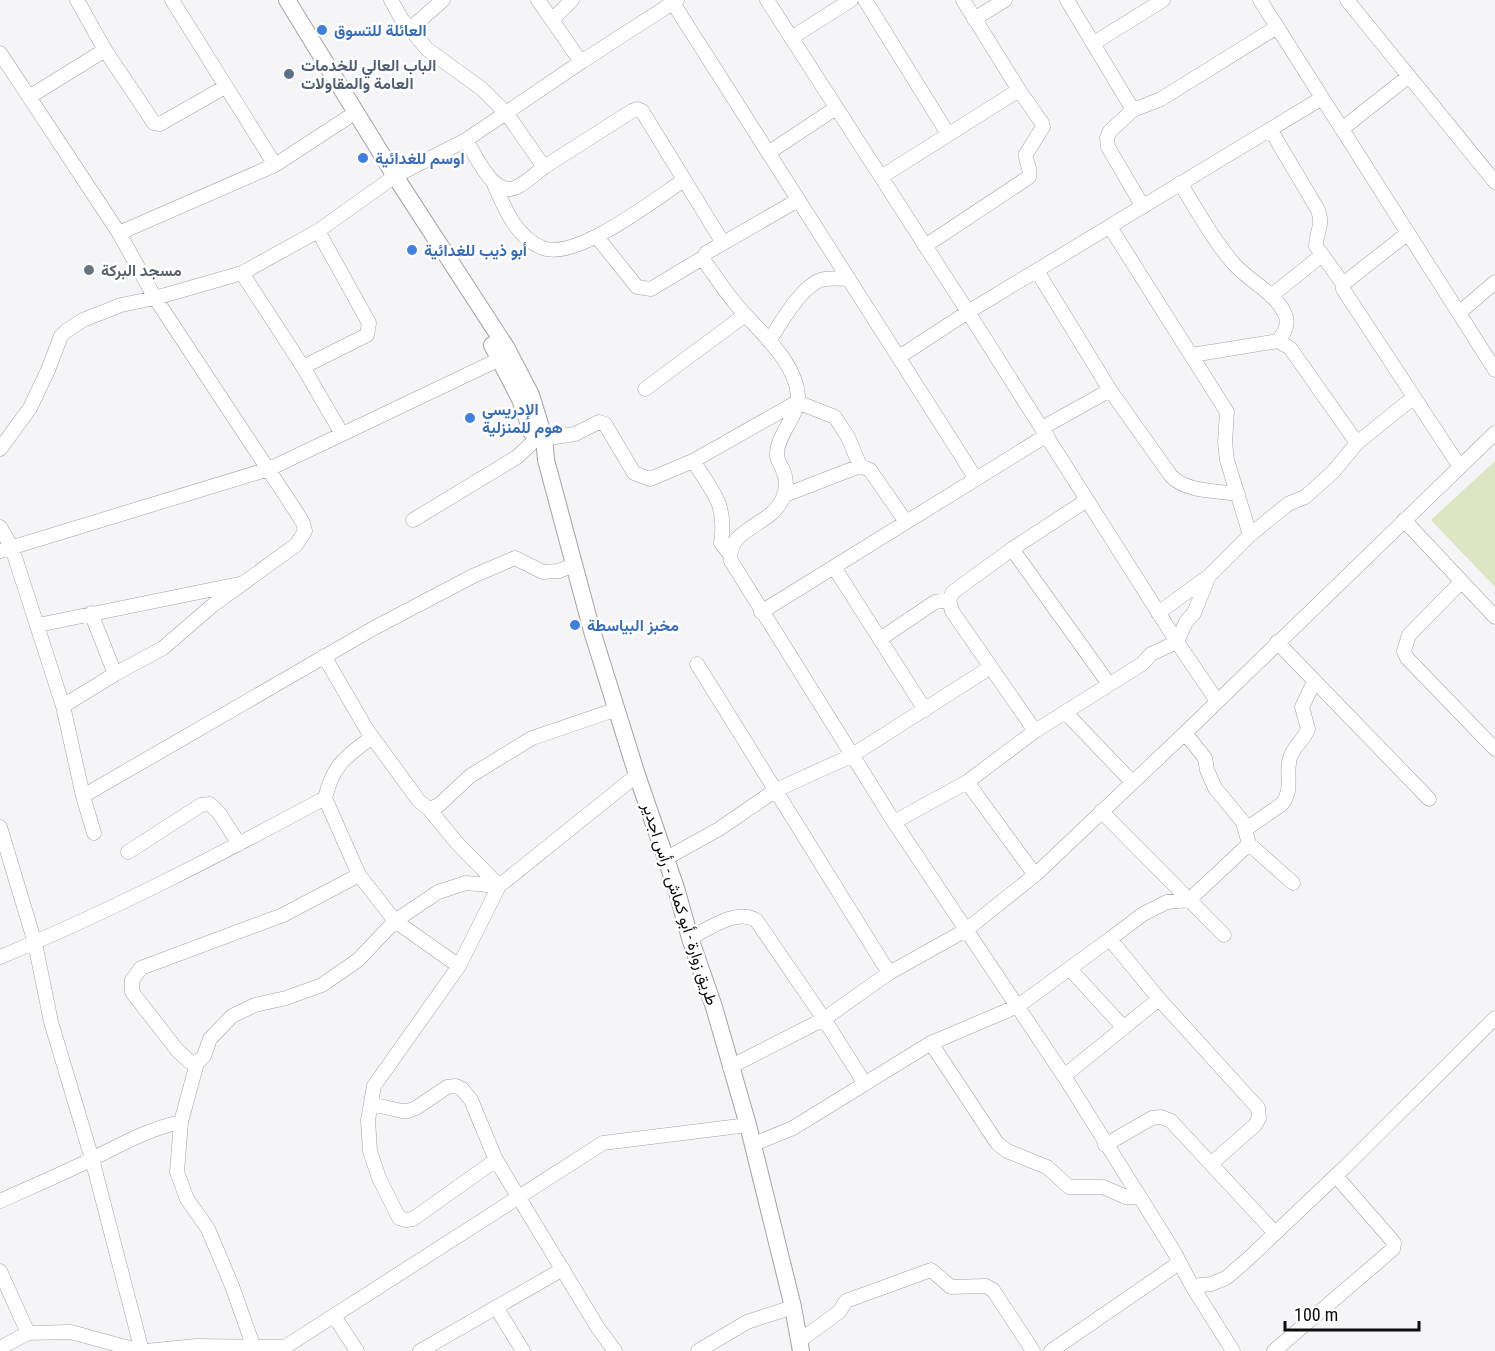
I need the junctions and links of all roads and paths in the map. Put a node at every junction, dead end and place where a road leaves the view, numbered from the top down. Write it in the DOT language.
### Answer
graph roads {
  1 [pos="76,0"];
  2 [pos="172,0"];
  3 [pos="274,0"];
  4 [pos="287,0"];
  5 [pos="391,0"];
  6 [pos="443,0"];
  7 [pos="538,0"];
  8 [pos="572,0"];
  9 [pos="766,0"];
  10 [pos="851,0"];
  11 [pos="865,0"];
  12 [pos="963,0"];
  13 [pos="1005,0"];
  14 [pos="1067,0"];
  15 [pos="1260,0"];
  16 [pos="1347,0"];
  17 [pos="1160,1"];
  18 [pos="675,2"];
  19 [pos="974,19"];
  20 [pos="552,20"];
  21 [pos="1277,27"];
  22 [pos="410,29"];
  23 [pos="791,38"];
  24 [pos="1094,43"];
  25 [pos="105,50"];
  26 [pos="0,53"];
  27 [pos="581,62"];
  28 [pos="1409,76"];
  29 [pos="225,87"];
  30 [pos="1019,90"];
  31 [pos="29,97"];
  32 [pos="1322,98"];
  33 [pos="836,108"];
  34 [pos="1133,110"];
  35 [pos="507,114"];
  36 [pos="347,118"];
  37 [pos="1270,129"];
  38 [pos="1342,129"];
  39 [pos="948,134"];
  40 [pos="466,140"];
  41 [pos="768,153"];
  42 [pos="275,165"];
  43 [pos="544,167"];
  44 [pos="881,177"];
  45 [pos="391,178"];
  46 [pos="1494,179"];
  47 [pos="684,180"];
  48 [pos="1180,183"];
  49 [pos="494,184"];
  50 [pos="798,200"];
  51 [pos="1143,207"];
  52 [pos="1110,227"];
  53 [pos="318,231"];
  54 [pos="119,233"];
  55 [pos="1408,233"];
  56 [pos="597,237"];
  57 [pos="723,243"];
  58 [pos="925,246"];
  59 [pos="1322,255"];
  60 [pos="704,257"];
  61 [pos="1037,271"];
  62 [pos="242,273"];
  63 [pos="849,279"];
  64 [pos="1495,282"];
  65 [pos="1342,284"];
  66 [pos="1271,296"];
  67 [pos="155,298"];
  68 [pos="968,312"];
  69 [pos="1459,313"];
  70 [pos="745,315"];
  71 [pos="769,341"];
  72 [pos="1278,341"];
  73 [pos="1192,355"];
  74 [pos="899,357"];
  75 [pos="500,359"];
  76 [pos="303,367"];
  77 [pos="1495,369"];
  78 [pos="645,389"];
  79 [pos="1110,390"];
  80 [pos="526,397"];
  81 [pos="1414,397"];
  82 [pos="796,402"];
  83 [pos="1045,432"];
  84 [pos="1495,433"];
  85 [pos="342,434"];
  86 [pos="539,439"];
  87 [pos="1357,443"];
  88 [pos="0,449"];
  89 [pos="693,461"];
  90 [pos="860,466"];
  91 [pos="1460,467"];
  92 [pos="269,469"];
  93 [pos="976,478"];
  94 [pos="1239,494"];
  95 [pos="785,495"];
  96 [pos="1087,500"];
  97 [pos="413,520"];
  98 [pos="1404,520"];
  99 [pos="906,522"];
  100 [pos="0,527"];
  101 [pos="1250,535"];
  102 [pos="1012,549"];
  103 [pos="6,550"];
  104 [pos="729,553"];
  105 [pos="573,565"];
  106 [pos="834,567"];
  107 [pos="1209,576"];
  108 [pos="1461,582"];
  109 [pos="244,583"];
  110 [pos="950,600"];
  111 [pos="761,612"];
  112 [pos="91,613"];
  113 [pos="1158,613"];
  114 [pos="1495,617"];
  115 [pos="38,625"];
  116 [pos="880,639"];
  117 [pos="1177,642"];
  118 [pos="1278,642"];
  119 [pos="324,656"];
  120 [pos="697,664"];
  121 [pos="991,667"];
  122 [pos="115,674"];
  123 [pos="1314,682"];
  124 [pos="1109,684"];
  125 [pos="1217,701"];
  126 [pos="63,706"];
  127 [pos="616,709"];
  128 [pos="925,710"];
  129 [pos="1066,713"];
  130 [pos="1035,731"];
  131 [pos="1185,733"];
  132 [pos="372,737"];
  133 [pos="1495,749"];
  134 [pos="851,756"];
  135 [pos="637,775"];
  136 [pos="967,782"];
  137 [pos="1132,782"];
  138 [pos="776,790"];
  139 [pos="83,796"];
  140 [pos="325,798"];
  141 [pos="1429,799"];
  142 [pos="429,809"];
  143 [pos="1101,812"];
  144 [pos="894,822"];
  145 [pos="0,827"];
  146 [pos="1245,829"];
  147 [pos="94,833"];
  148 [pos="239,844"];
  149 [pos="1249,844"];
  150 [pos="128,852"];
  151 [pos="665,859"];
  152 [pos="359,875"];
  153 [pos="1035,875"];
  154 [pos="1293,883"];
  155 [pos="499,886"];
  156 [pos="1189,900"];
  157 [pos="394,921"];
  158 [pos="966,930"];
  159 [pos="1224,935"];
  160 [pos="690,938"];
  161 [pos="1110,939"];
  162 [pos="35,943"];
  163 [pos="0,957"];
  164 [pos="459,966"];
  165 [pos="1070,969"];
  166 [pos="889,973"];
  167 [pos="1159,999"];
  168 [pos="1018,1006"];
  169 [pos="1495,1018"];
  170 [pos="824,1019"];
  171 [pos="1124,1028"];
  172 [pos="931,1043"];
  173 [pos="196,1063"];
  174 [pos="730,1067"];
  175 [pos="1064,1076"];
  176 [pos="865,1084"];
  177 [pos="371,1104"];
  178 [pos="181,1122"];
  179 [pos="748,1125"];
  180 [pos="754,1144"];
  181 [pos="1106,1145"];
  182 [pos="92,1159"];
  183 [pos="496,1161"];
  184 [pos="1211,1164"];
  185 [pos="1336,1176"];
  186 [pos="519,1197"];
  187 [pos="1139,1197"];
  188 [pos="0,1201"];
  189 [pos="1275,1233"];
  190 [pos="1179,1263"];
  191 [pos="563,1269"];
  192 [pos="0,1271"];
  193 [pos="1192,1286"];
  194 [pos="496,1307"];
  195 [pos="793,1307"];
  196 [pos="334,1316"];
  197 [pos="28,1333"];
  198 [pos="800,1346"];
  199 [pos="0,1348"];
  200 [pos="254,1348"];
  201 [pos="142,1351"];
  202 [pos="357,1351"];
  203 [pos="420,1351"];
  204 [pos="523,1351"];
  205 [pos="615,1351"];
  206 [pos="698,1351"];
  207 [pos="1033,1351"];
  208 [pos="1051,1351"];
  209 [pos="1233,1351"];
  210 [pos="1274,1351"];
  1 -- 25 [label="street"];
  2 -- 29 [label="street"];
  3 -- 36 [label="main road"];
  4 -- 45 [label="main road"];
  5 -- 22 [label="street"];
  6 -- 22 [label="street"];
  7 -- 20 [label="street"];
  8 -- 20 [label="street"];
  9 -- 23 [label="street"];
  10 -- 23 [label="street"];
  11 -- 39 [label="street"];
  12 -- 19 [label="street"];
  13 -- 19 [label="street"];
  14 -- 24 [label="street"];
  15 -- 21 [label="street"];
  16 -- 28 [label="street"];
  17 -- 24 [label="street"];
  18 -- 27 [label="street"];
  18 -- 41 [label="street"];
  19 -- 30 [label="street"];
  20 -- 27 [label="street"];
  21 -- 32 [label="street"];
  21 -- 34 [label="street"];
  22 -- 35 [label="street"];
  23 -- 33 [label="street"];
  24 -- 34 [label="street"];
  25 -- 29 [label="street"];
  25 -- 31 [label="street"];
  26 -- 31 [label="street"];
  27 -- 35 [label="street"];
  28 -- 38 [label="street"];
  28 -- 46 [label="street"];
  29 -- 42 [label="street"];
  30 -- 39 [label="street"];
  30 -- 58 [label="street"];
  31 -- 54 [label="street"];
  32 -- 37 [label="street"];
  32 -- 38 [label="street"];
  33 -- 41 [label="street"];
  33 -- 44 [label="street"];
  34 -- 51 [label="street"];
  35 -- 40 [label="street"];
  35 -- 43 [label="street"];
  36 -- 42 [label="street"];
  36 -- 45 [label="main road"];
  37 -- 48 [label="street"];
  37 -- 59 [label="street"];
  38 -- 55 [label="street"];
  39 -- 44 [label="street"];
  40 -- 45 [label="street"];
  40 -- 49 [label="street"];
  41 -- 50 [label="street"];
  42 -- 54 [label="street"];
  43 -- 47 [label="street"];
  43 -- 49 [label="street"];
  44 -- 58 [label="street"];
  45 -- 53 [label="street"];
  45 -- 75 [label="main road"];
  45 -- 80 [label="main road"];
  47 -- 56 [label="street"];
  47 -- 57 [label="street"];
  48 -- 51 [label="street"];
  48 -- 66 [label="street"];
  49 -- 56 [label="street"];
  50 -- 57 [label="street"];
  50 -- 63 [label="street"];
  51 -- 52 [label="street"];
  52 -- 61 [label="street"];
  52 -- 73 [label="street"];
  53 -- 62 [label="street"];
  53 -- 76 [label="street"];
  54 -- 67 [label="street"];
  55 -- 65 [label="street"];
  55 -- 69 [label="street"];
  56 -- 60 [label="street"];
  57 -- 60 [label="street"];
  58 -- 68 [label="street"];
  59 -- 65 [label="street"];
  59 -- 66 [label="street"];
  60 -- 70 [label="street"];
  61 -- 68 [label="street"];
  61 -- 79 [label="street"];
  62 -- 67 [label="street"];
  62 -- 76 [label="street"];
  63 -- 71 [label="street"];
  63 -- 74 [label="street"];
  64 -- 69 [label="street"];
  65 -- 81 [label="street"];
  66 -- 72 [label="street"];
  67 -- 88 [label="street"];
  67 -- 92 [label="street"];
  68 -- 74 [label="street"];
  68 -- 83 [label="street"];
  69 -- 77 [label="street"];
  70 -- 71 [label="street"];
  70 -- 78 [label="street"];
  71 -- 82 [label="street"];
  72 -- 73 [label="street"];
  72 -- 87 [label="street"];
  73 -- 94 [label="street"];
  74 -- 93 [label="street"];
  75 -- 80 [label="main road"];
  75 -- 85 [label="street"];
  76 -- 85 [label="street"];
  79 -- 83 [label="street"];
  79 -- 94 [label="street"];
  80 -- 86 [label="main road, طريق زوارة - أبو كماش - رأس اجدير"];
  81 -- 87 [label="street"];
  81 -- 91 [label="street"];
  82 -- 89 [label="street"];
  82 -- 90 [label="street"];
  82 -- 95 [label="street"];
  83 -- 93 [label="street"];
  83 -- 96 [label="street"];
  84 -- 91 [label="street"];
  85 -- 92 [label="street"];
  86 -- 89 [label="street"];
  86 -- 97 [label="street"];
  86 -- 105 [label="main road, طريق زوارة - أبو كماش - رأس اجدير"];
  87 -- 101 [label="street"];
  89 -- 104 [label="street"];
  90 -- 95 [label="street"];
  90 -- 99 [label="street"];
  91 -- 98 [label="street"];
  92 -- 103 [label="street"];
  92 -- 109 [label="street"];
  93 -- 99 [label="street"];
  94 -- 101 [label="street"];
  95 -- 104 [label="street"];
  96 -- 102 [label="street"];
  96 -- 113 [label="street"];
  98 -- 108 [label="street"];
  98 -- 118 [label="street"];
  99 -- 106 [label="street"];
  100 -- 103 [label="street"];
  101 -- 107 [label="street"];
  102 -- 110 [label="street"];
  102 -- 124 [label="street"];
  103 -- 115 [label="street"];
  104 -- 111 [label="street"];
  105 -- 119 [label="street"];
  105 -- 127 [label="main road, طريق زوارة - أبو كماش - رأس اجدير"];
  106 -- 111 [label="street"];
  106 -- 116 [label="street"];
  107 -- 113 [label="street"];
  107 -- 117 [label="street"];
  108 -- 114 [label="street"];
  108 -- 133 [label="street"];
  109 -- 112 [label="street"];
  109 -- 122 [label="street"];
  110 -- 116 [label="street"];
  110 -- 121 [label="street"];
  111 -- 134 [label="street"];
  112 -- 115 [label="street"];
  112 -- 122 [label="street"];
  113 -- 117 [label="street"];
  115 -- 126 [label="street"];
  116 -- 128 [label="street"];
  117 -- 124 [label="street"];
  117 -- 125 [label="street"];
  118 -- 123 [label="street"];
  118 -- 125 [label="street"];
  119 -- 132 [label="street"];
  119 -- 139 [label="street"];
  120 -- 138 [label="street"];
  121 -- 128 [label="street"];
  121 -- 130 [label="street"];
  122 -- 126 [label="street"];
  123 -- 141 [label="street"];
  123 -- 146 [label="street"];
  124 -- 129 [label="street"];
  125 -- 131 [label="street"];
  126 -- 139 [label="street"];
  127 -- 135 [label="main road, طريق زوارة - أبو كماش - رأس اجدير"];
  127 -- 142 [label="street"];
  128 -- 134 [label="street"];
  129 -- 130 [label="street"];
  129 -- 137 [label="street"];
  130 -- 136 [label="street"];
  131 -- 137 [label="street"];
  131 -- 146 [label="street"];
  132 -- 140 [label="street"];
  132 -- 142 [label="street"];
  134 -- 138 [label="street"];
  134 -- 144 [label="street"];
  135 -- 151 [label="main road, طريق زوارة - أبو كماش - رأس اجدير"];
  135 -- 155 [label="street"];
  136 -- 144 [label="street"];
  136 -- 153 [label="street"];
  137 -- 143 [label="street"];
  138 -- 151 [label="street"];
  138 -- 166 [label="street"];
  139 -- 147 [label="street"];
  140 -- 148 [label="street"];
  140 -- 152 [label="street"];
  142 -- 155 [label="street"];
  143 -- 153 [label="street"];
  143 -- 156 [label="street"];
  144 -- 158 [label="street"];
  145 -- 162 [label="street"];
  146 -- 149 [label="street"];
  148 -- 150 [label="street"];
  148 -- 162 [label="street"];
  149 -- 154 [label="street"];
  149 -- 156 [label="street"];
  151 -- 160 [label="main road, طريق زوارة - أبو كماش - رأس اجدير"];
  152 -- 157 [label="street"];
  152 -- 173 [label="street"];
  153 -- 158 [label="street"];
  155 -- 157 [label="street"];
  155 -- 164 [label="street"];
  156 -- 159 [label="street"];
  156 -- 161 [label="street"];
  157 -- 164 [label="street"];
  157 -- 173 [label="street"];
  158 -- 166 [label="street"];
  158 -- 168 [label="street"];
  160 -- 170 [label="street"];
  160 -- 174 [label="main road, طريق زوارة - أبو كماش - رأس اجدير"];
  161 -- 165 [label="street"];
  161 -- 167 [label="street"];
  162 -- 163 [label="street"];
  162 -- 182 [label="street"];
  164 -- 177 [label="street"];
  165 -- 168 [label="street"];
  165 -- 171 [label="street"];
  166 -- 170 [label="street"];
  167 -- 171 [label="street"];
  167 -- 184 [label="street"];
  168 -- 172 [label="street"];
  168 -- 175 [label="street"];
  169 -- 185 [label="street"];
  170 -- 174 [label="street"];
  170 -- 176 [label="street"];
  171 -- 175 [label="street"];
  172 -- 176 [label="street"];
  172 -- 187 [label="street"];
  173 -- 178 [label="street"];
  174 -- 179 [label="main road, طريق زوارة - أبو كماش - رأس اجدير"];
  175 -- 181 [label="street"];
  176 -- 180 [label="street"];
  177 -- 183 [label="street"];
  177 -- 183 [label="street"];
  178 -- 182 [label="street"];
  178 -- 200 [label="street"];
  179 -- 180 [label="main road, طريق زوارة - أبو كماش - رأس اجدير"];
  179 -- 186 [label="street"];
  180 -- 195 [label="main road, طريق زوارة - أبو كماش - رأس اجدير"];
  181 -- 184 [label="street"];
  181 -- 187 [label="street"];
  182 -- 188 [label="street"];
  182 -- 201 [label="street"];
  183 -- 186 [label="street"];
  184 -- 189 [label="street"];
  185 -- 189 [label="street"];
  185 -- 210 [label="street"];
  186 -- 191 [label="street"];
  186 -- 196 [label="street"];
  187 -- 190 [label="street"];
  189 -- 193 [label="street"];
  190 -- 193 [label="street"];
  190 -- 208 [label="street"];
  191 -- 194 [label="street"];
  191 -- 205 [label="street"];
  192 -- 197 [label="street"];
  193 -- 209 [label="street"];
  194 -- 203 [label="street"];
  194 -- 204 [label="street"];
  195 -- 198 [label="main road, طريق زوارة - أبو كماش - رأس اجدير"];
  195 -- 206 [label="street"];
  196 -- 200 [label="street"];
  196 -- 202 [label="street"];
  197 -- 199 [label="street"];
  197 -- 201 [label="street"];
  198 -- 207 [label="street"];
  200 -- 201 [label="street"];
}
